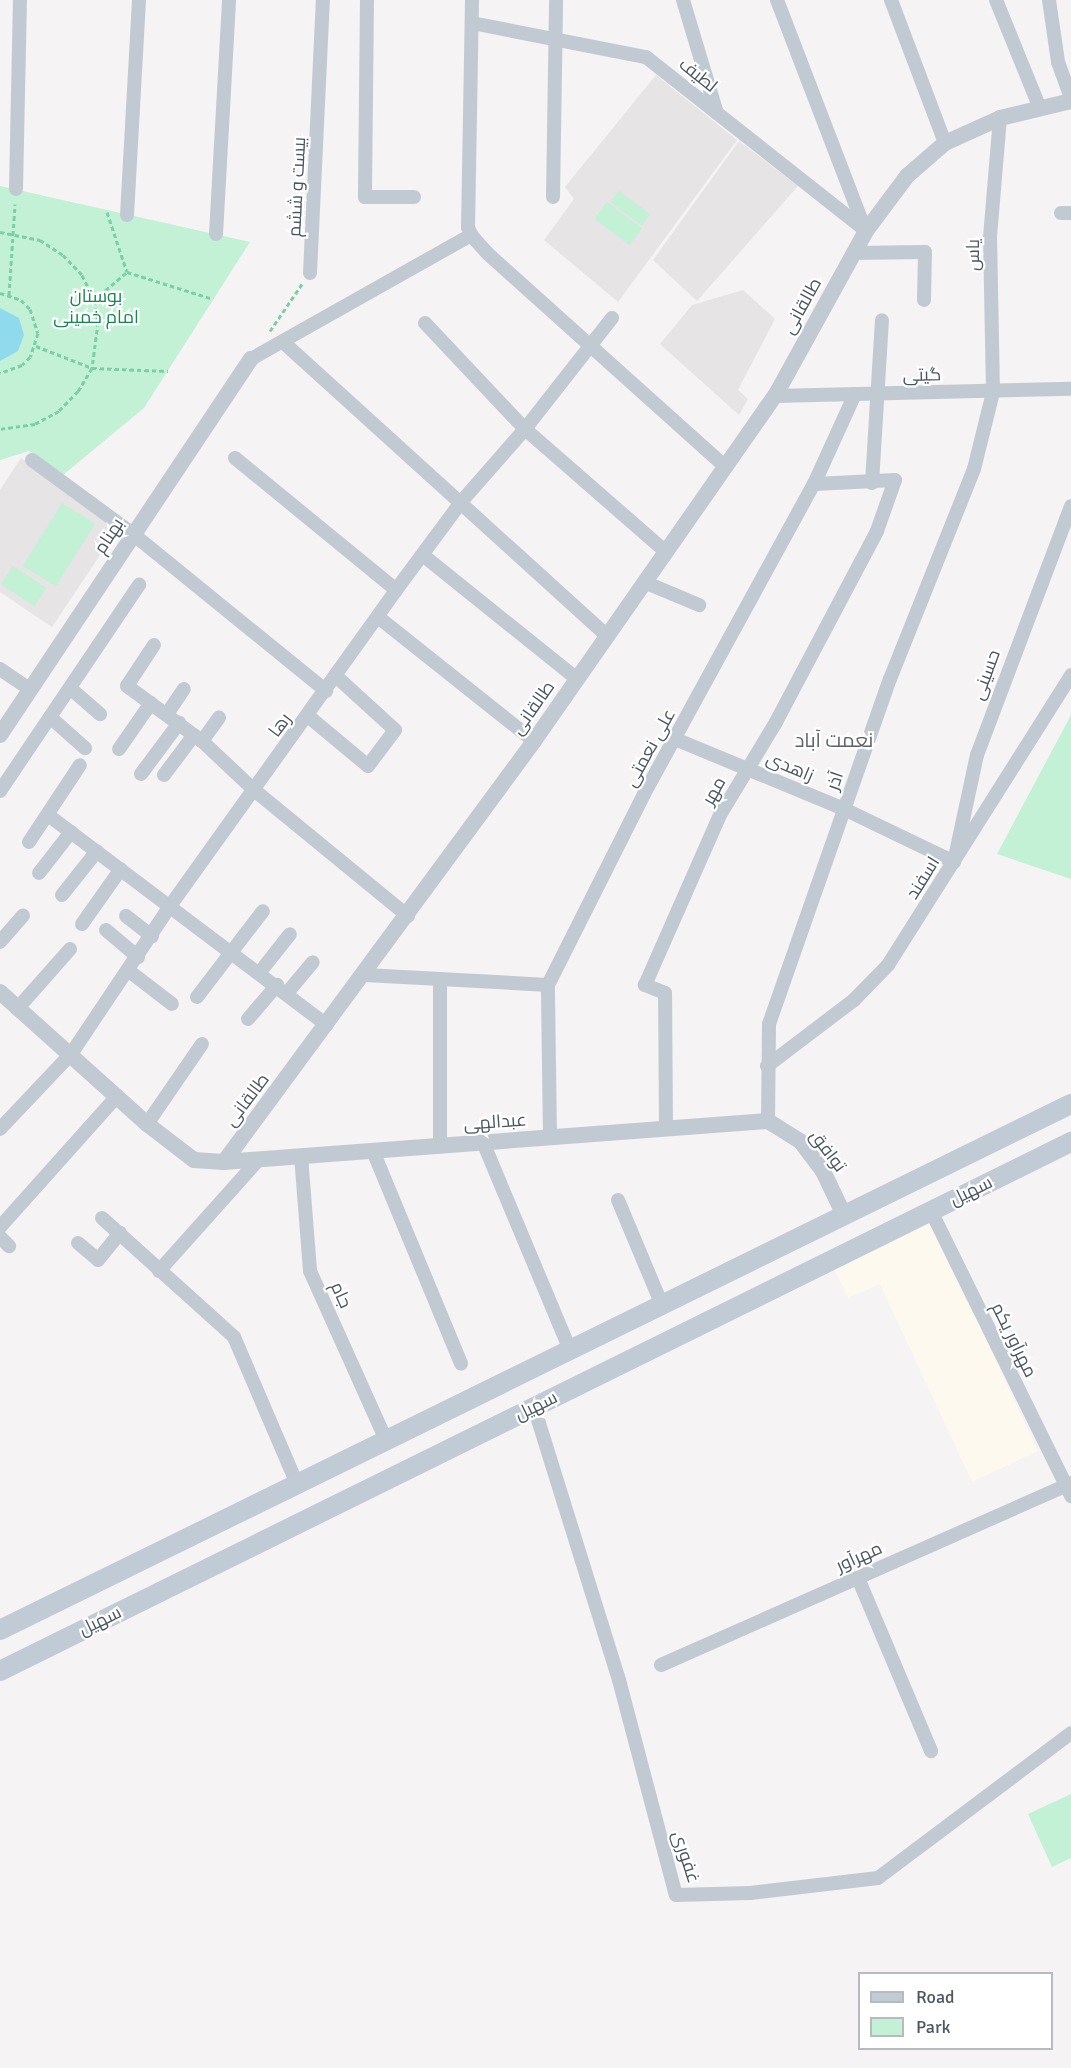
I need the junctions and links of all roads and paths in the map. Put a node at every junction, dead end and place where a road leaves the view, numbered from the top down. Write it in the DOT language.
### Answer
graph roads {
  1 [pos="20,0"];
  2 [pos="139,0"];
  3 [pos="229,0"];
  4 [pos="323,0"];
  5 [pos="367,0"];
  6 [pos="472,0"];
  7 [pos="556,0"];
  8 [pos="683,0"];
  9 [pos="777,0"];
  10 [pos="891,0"];
  11 [pos="996,0"];
  12 [pos="1048,0"];
  13 [pos="472,23"];
  14 [pos="556,42"];
  15 [pos="1071,99"];
  16 [pos="1039,106"];
  17 [pos="717,113"];
  18 [pos="1000,118"];
  19 [pos="945,143"];
  20 [pos="15,189"];
  21 [pos="414,197"];
  22 [pos="553,197"];
  23 [pos="107,212"];
  24 [pos="127,215"];
  25 [pos="470,231"];
  26 [pos="866,231"];
  27 [pos="0,232"];
  28 [pos="14,233"];
  29 [pos="216,234"];
  30 [pos="853,254"];
  31 [pos="127,272"];
  32 [pos="310,273"];
  33 [pos="0,294"];
  34 [pos="9,295"];
  35 [pos="213,299"];
  36 [pos="94,300"];
  37 [pos="924,300"];
  38 [pos="612,318"];
  39 [pos="882,320"];
  40 [pos="425,323"];
  41 [pos="283,342"];
  42 [pos="592,344"];
  43 [pos="36,346"];
  44 [pos="251,359"];
  45 [pos="92,368"];
  46 [pos="168,371"];
  47 [pos="0,373"];
  48 [pos="1071,389"];
  49 [pos="993,392"];
  50 [pos="855,394"];
  51 [pos="878,394"];
  52 [pos="775,396"];
  53 [pos="0,429"];
  54 [pos="525,429"];
  55 [pos="235,458"];
  56 [pos="32,460"];
  57 [pos="724,466"];
  58 [pos="872,483"];
  59 [pos="814,484"];
  60 [pos="461,502"];
  61 [pos="1071,506"];
  62 [pos="133,534"];
  63 [pos="665,551"];
  64 [pos="424,556"];
  65 [pos="644,582"];
  66 [pos="139,585"];
  67 [pos="396,590"];
  68 [pos="699,605"];
  69 [pos="378,617"];
  70 [pos="607,636"];
  71 [pos="154,645"];
  72 [pos="0,669"];
  73 [pos="1071,675"];
  74 [pos="337,677"];
  75 [pos="577,679"];
  76 [pos="70,688"];
  77 [pos="31,690"];
  78 [pos="184,690"];
  79 [pos="326,691"];
  80 [pos="151,703"];
  81 [pos="100,714"];
  82 [pos="167,714"];
  83 [pos="308,716"];
  84 [pos="50,717"];
  85 [pos="219,718"];
  86 [pos="179,723"];
  87 [pos="0,735"];
  88 [pos="198,738"];
  89 [pos="675,739"];
  90 [pos="534,741"];
  91 [pos="85,748"];
  92 [pos="119,749"];
  93 [pos="80,765"];
  94 [pos="748,768"];
  95 [pos="141,774"];
  96 [pos="164,775"];
  97 [pos="254,790"];
  98 [pos="0,791"];
  99 [pos="844,809"];
  100 [pos="48,814"];
  101 [pos="71,832"];
  102 [pos="29,842"];
  103 [pos="97,851"];
  104 [pos="954,862"];
  105 [pos="121,869"];
  106 [pos="39,873"];
  107 [pos="62,895"];
  108 [pos="170,906"];
  109 [pos="263,911"];
  110 [pos="23,916"];
  111 [pos="126,916"];
  112 [pos="408,916"];
  113 [pos="82,924"];
  114 [pos="106,930"];
  115 [pos="290,934"];
  116 [pos="152,936"];
  117 [pos="0,942"];
  118 [pos="70,949"];
  119 [pos="231,951"];
  120 [pos="138,957"];
  121 [pos="312,962"];
  122 [pos="129,970"];
  123 [pos="260,972"];
  124 [pos="365,975"];
  125 [pos="440,979"];
  126 [pos="548,985"];
  127 [pos="282,989"];
  128 [pos="0,992"];
  129 [pos="197,997"];
  130 [pos="172,1004"];
  131 [pos="17,1009"];
  132 [pos="248,1019"];
  133 [pos="327,1025"];
  134 [pos="202,1044"];
  135 [pos="71,1054"];
  136 [pos="766,1066"];
  137 [pos="117,1095"];
  138 [pos="1071,1104"];
  139 [pos="768,1121"];
  140 [pos="147,1124"];
  141 [pos="0,1129"];
  142 [pos="666,1129"];
  143 [pos="550,1137"];
  144 [pos="483,1142"];
  145 [pos="1071,1142"];
  146 [pos="440,1146"];
  147 [pos="373,1150"];
  148 [pos="301,1156"];
  149 [pos="259,1159"];
  150 [pos="224,1162"];
  151 [pos="618,1200"];
  152 [pos="931,1211"];
  153 [pos="844,1215"];
  154 [pos="102,1218"];
  155 [pos="0,1227"];
  156 [pos="120,1233"];
  157 [pos="78,1243"];
  158 [pos="159,1270"];
  159 [pos="662,1305"];
  160 [pos="570,1350"];
  161 [pos="461,1363"];
  162 [pos="534,1407"];
  163 [pos="386,1440"];
  164 [pos="297,1484"];
  165 [pos="1069,1488"];
  166 [pos="858,1578"];
  167 [pos="0,1630"];
  168 [pos="661,1665"];
  169 [pos="0,1671"];
  170 [pos="1071,1733"];
  171 [pos="931,1751"];
  1 -- 20 [label="street"];
  2 -- 24 [label="street"];
  3 -- 29 [label="street"];
  4 -- 32 [label="street, بیست و ششم"];
  5 -- 21 [label="street"];
  6 -- 13 [label="street"];
  7 -- 14 [label="street"];
  8 -- 17 [label="street"];
  9 -- 26 [label="street"];
  10 -- 19 [label="street"];
  11 -- 16 [label="street"];
  12 -- 15 [label="street"];
  13 -- 14 [label="street, لطیف"];
  13 -- 25 [label="street"];
  14 -- 17 [label="street, لطیف"];
  14 -- 22 [label="street"];
  15 -- 16 [label="street, طالقانی"];
  16 -- 18 [label="street, طالقانی"];
  17 -- 26 [label="street, لطیف"];
  18 -- 19 [label="street, طالقانی"];
  18 -- 49 [label="street, یاس"];
  19 -- 26 [label="street, طالقانی"];
  20 -- 28 [label="path"];
  23 -- 31 [label="path"];
  25 -- 41 [label="street"];
  25 -- 42 [label="street"];
  26 -- 30 [label="street, طالقانی"];
  27 -- 28 [label="path"];
  28 -- 34 [label="path"];
  28 -- 36 [label="path"];
  30 -- 37 [label="street"];
  30 -- 52 [label="street, طالقانی"];
  31 -- 35 [label="path"];
  31 -- 36 [label="path"];
  32 -- 44 [label="path"];
  33 -- 34 [label="path"];
  34 -- 43 [label="path"];
  36 -- 45 [label="path"];
  38 -- 42 [label="street, رها"];
  39 -- 51 [label="street"];
  40 -- 54 [label="street"];
  41 -- 44 [label="street"];
  41 -- 60 [label="street"];
  42 -- 54 [label="street, رها"];
  42 -- 57 [label="street"];
  43 -- 45 [label="path"];
  43 -- 47 [label="path"];
  44 -- 62 [label="street, بهنام"];
  45 -- 46 [label="path"];
  45 -- 53 [label="path"];
  48 -- 49 [label="street, گیتی"];
  49 -- 51 [label="street, گیتی"];
  49 -- 99 [label="street, آذر"];
  50 -- 51 [label="street, گیتی"];
  50 -- 52 [label="street, گیتی"];
  50 -- 59 [label="street, علی نعمتی"];
  51 -- 58 [label="street"];
  52 -- 57 [label="street, طالقانی"];
  54 -- 60 [label="street, رها"];
  54 -- 63 [label="street"];
  55 -- 67 [label="street"];
  56 -- 62 [label="street"];
  57 -- 63 [label="street, طالقانی"];
  58 -- 59 [label="street"];
  58 -- 94 [label="street, مهر"];
  59 -- 89 [label="street, علی نعمتی"];
  60 -- 64 [label="street, رها"];
  60 -- 70 [label="street"];
  61 -- 104 [label="street, حسینی"];
  62 -- 77 [label="street, بهنام"];
  62 -- 79 [label="street"];
  63 -- 65 [label="street, طالقانی"];
  64 -- 67 [label="street, رها"];
  64 -- 75 [label="street"];
  65 -- 68 [label="street"];
  65 -- 70 [label="street, طالقانی"];
  66 -- 76 [label="street"];
  67 -- 69 [label="street, رها"];
  69 -- 74 [label="street, رها"];
  69 -- 90 [label="street"];
  70 -- 75 [label="street, طالقانی"];
  71 -- 80 [label="street"];
  72 -- 77 [label="street"];
  73 -- 104 [label="street, اسفند"];
  74 -- 79 [label="street, رها"];
  74 -- 83 [label="street"];
  75 -- 90 [label="street, طالقانی"];
  76 -- 81 [label="street"];
  76 -- 84 [label="street"];
  77 -- 87 [label="street, بهنام"];
  78 -- 82 [label="street"];
  79 -- 83 [label="street, رها"];
  80 -- 82 [label="street"];
  80 -- 92 [label="street"];
  82 -- 86 [label="street"];
  83 -- 97 [label="street, رها"];
  84 -- 91 [label="street"];
  84 -- 98 [label="street"];
  85 -- 88 [label="street"];
  86 -- 88 [label="street"];
  86 -- 95 [label="street"];
  88 -- 96 [label="street"];
  88 -- 97 [label="street"];
  89 -- 94 [label="street, زاهدی"];
  89 -- 126 [label="street, علی نعمتی"];
  90 -- 112 [label="street, طالقانی"];
  93 -- 100 [label="street"];
  94 -- 99 [label="street, زاهدی"];
  94 -- 142 [label="street, مهر"];
  97 -- 108 [label="street, رها"];
  97 -- 112 [label="street"];
  99 -- 104 [label="street, زاهدی"];
  99 -- 136 [label="street, آذر"];
  100 -- 101 [label="street"];
  100 -- 102 [label="street"];
  101 -- 103 [label="street"];
  101 -- 106 [label="street"];
  103 -- 105 [label="street"];
  103 -- 107 [label="street"];
  104 -- 136 [label="street, اسفند"];
  105 -- 108 [label="street"];
  105 -- 113 [label="street"];
  108 -- 116 [label="street, رها"];
  108 -- 119 [label="street"];
  109 -- 119 [label="street"];
  110 -- 117 [label="street"];
  111 -- 116 [label="street"];
  112 -- 124 [label="street, طالقانی"];
  114 -- 120 [label="street"];
  115 -- 123 [label="street"];
  116 -- 120 [label="street, رها"];
  118 -- 131 [label="street"];
  119 -- 123 [label="street"];
  119 -- 129 [label="street"];
  120 -- 122 [label="street, رها"];
  121 -- 127 [label="street"];
  122 -- 130 [label="street"];
  122 -- 135 [label="street, رها"];
  123 -- 127 [label="street"];
  124 -- 125 [label="street"];
  124 -- 133 [label="street, طالقانی"];
  125 -- 126 [label="street"];
  125 -- 146 [label="street"];
  126 -- 143 [label="street, علی نعمتی"];
  127 -- 132 [label="street"];
  127 -- 133 [label="street"];
  128 -- 131 [label="street"];
  131 -- 135 [label="street"];
  133 -- 150 [label="street, طالقانی"];
  134 -- 140 [label="street"];
  135 -- 137 [label="street"];
  135 -- 141 [label="street, رها"];
  136 -- 139 [label="street, آذر"];
  137 -- 140 [label="street"];
  137 -- 155 [label="street"];
  138 -- 153 [label="main road, سهیل"];
  139 -- 142 [label="street, عبدالهی"];
  139 -- 153 [label="street, توافق"];
  140 -- 150 [label="street"];
  142 -- 143 [label="street, عبدالهی"];
  143 -- 144 [label="street, عبدالهی"];
  144 -- 146 [label="street, عبدالهی"];
  144 -- 160 [label="street"];
  145 -- 152 [label="main road, سهیل"];
  146 -- 147 [label="street, عبدالهی"];
  147 -- 148 [label="street, عبدالهی"];
  147 -- 161 [label="street"];
  148 -- 149 [label="street, عبدالهی"];
  148 -- 163 [label="street, جام"];
  149 -- 150 [label="street, عبدالهی"];
  149 -- 158 [label="street"];
  151 -- 159 [label="street"];
  152 -- 162 [label="main road, سهیل"];
  152 -- 165 [label="street, مهرآور یکم"];
  153 -- 159 [label="main road, سهیل"];
  154 -- 156 [label="street"];
  156 -- 157 [label="street"];
  156 -- 158 [label="street"];
  158 -- 164 [label="street"];
  159 -- 160 [label="main road, سهیل"];
  160 -- 163 [label="main road, سهیل"];
  162 -- 169 [label="main road, سهیل"];
  162 -- 170 [label="street, غفوری"];
  163 -- 164 [label="main road, سهیل"];
  164 -- 167 [label="main road, سهیل"];
  165 -- 166 [label="street, مهرآور"];
  166 -- 168 [label="street, مهرآور"];
  166 -- 171 [label="street"];
}
